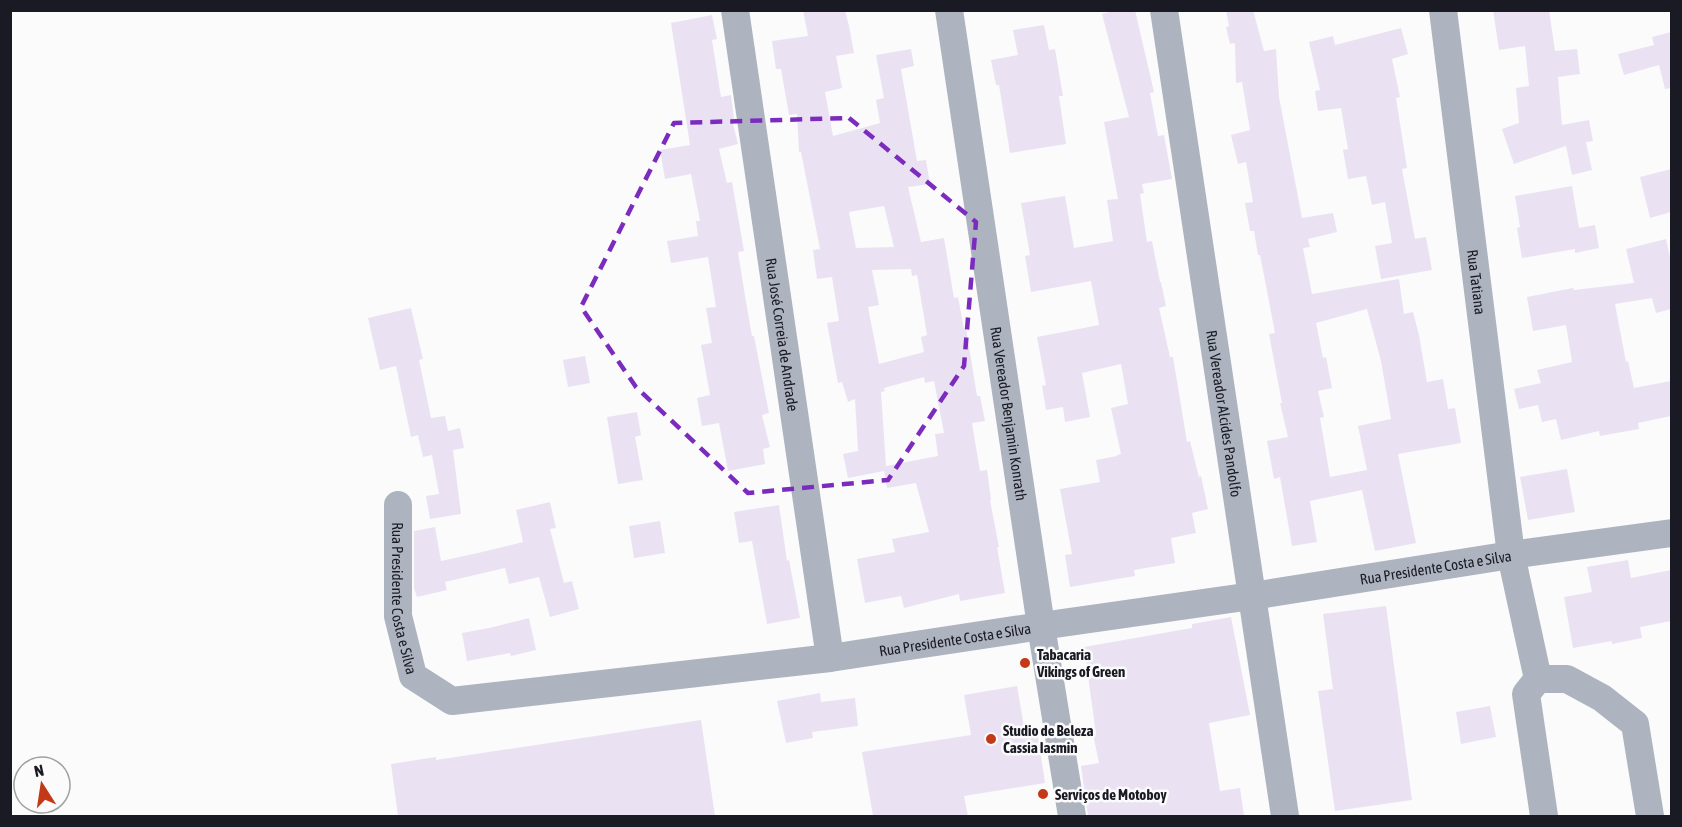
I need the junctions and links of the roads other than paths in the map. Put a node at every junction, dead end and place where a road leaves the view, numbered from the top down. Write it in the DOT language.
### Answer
graph roads {
  1 [pos="735,10"];
  2 [pos="949,10"];
  3 [pos="1164,10"];
  4 [pos="1443,10"];
  5 [pos="398,505"];
  6 [pos="1671,533"];
  7 [pos="1511,555"];
  8 [pos="1252,596"];
  9 [pos="1041,626"];
  10 [pos="830,658"];
  11 [pos="1538,679"];
  12 [pos="1072,816"];
  13 [pos="1285,816"];
  14 [pos="1544,816"];
  15 [pos="1650,816"];
  1 -- 10 [label="street, Rua José Correia de Andrade"];
  2 -- 9 [label="street, Rua Vereador Benjamin Konrath"];
  3 -- 8 [label="street, Rua Vereador Alcides Pandolfo"];
  4 -- 7 [label="street, Rua Tatiana"];
  5 -- 10 [label="street, Rua Presidente Costa e Silva"];
  6 -- 7 [label="street, Rua Presidente Costa e Silva"];
  7 -- 8 [label="street, Rua Presidente Costa e Silva"];
  7 -- 11 [label="street, Rua Tatiana"];
  8 -- 9 [label="street, Rua Presidente Costa e Silva"];
  8 -- 13 [label="street, Rua Vereador Alcides Pandolfo"];
  9 -- 10 [label="street, Rua Presidente Costa e Silva"];
  9 -- 12 [label="street, Rua Vereador Benjamin Konrath"];
  11 -- 14 [label="street"];
  11 -- 15 [label="street"];
}
